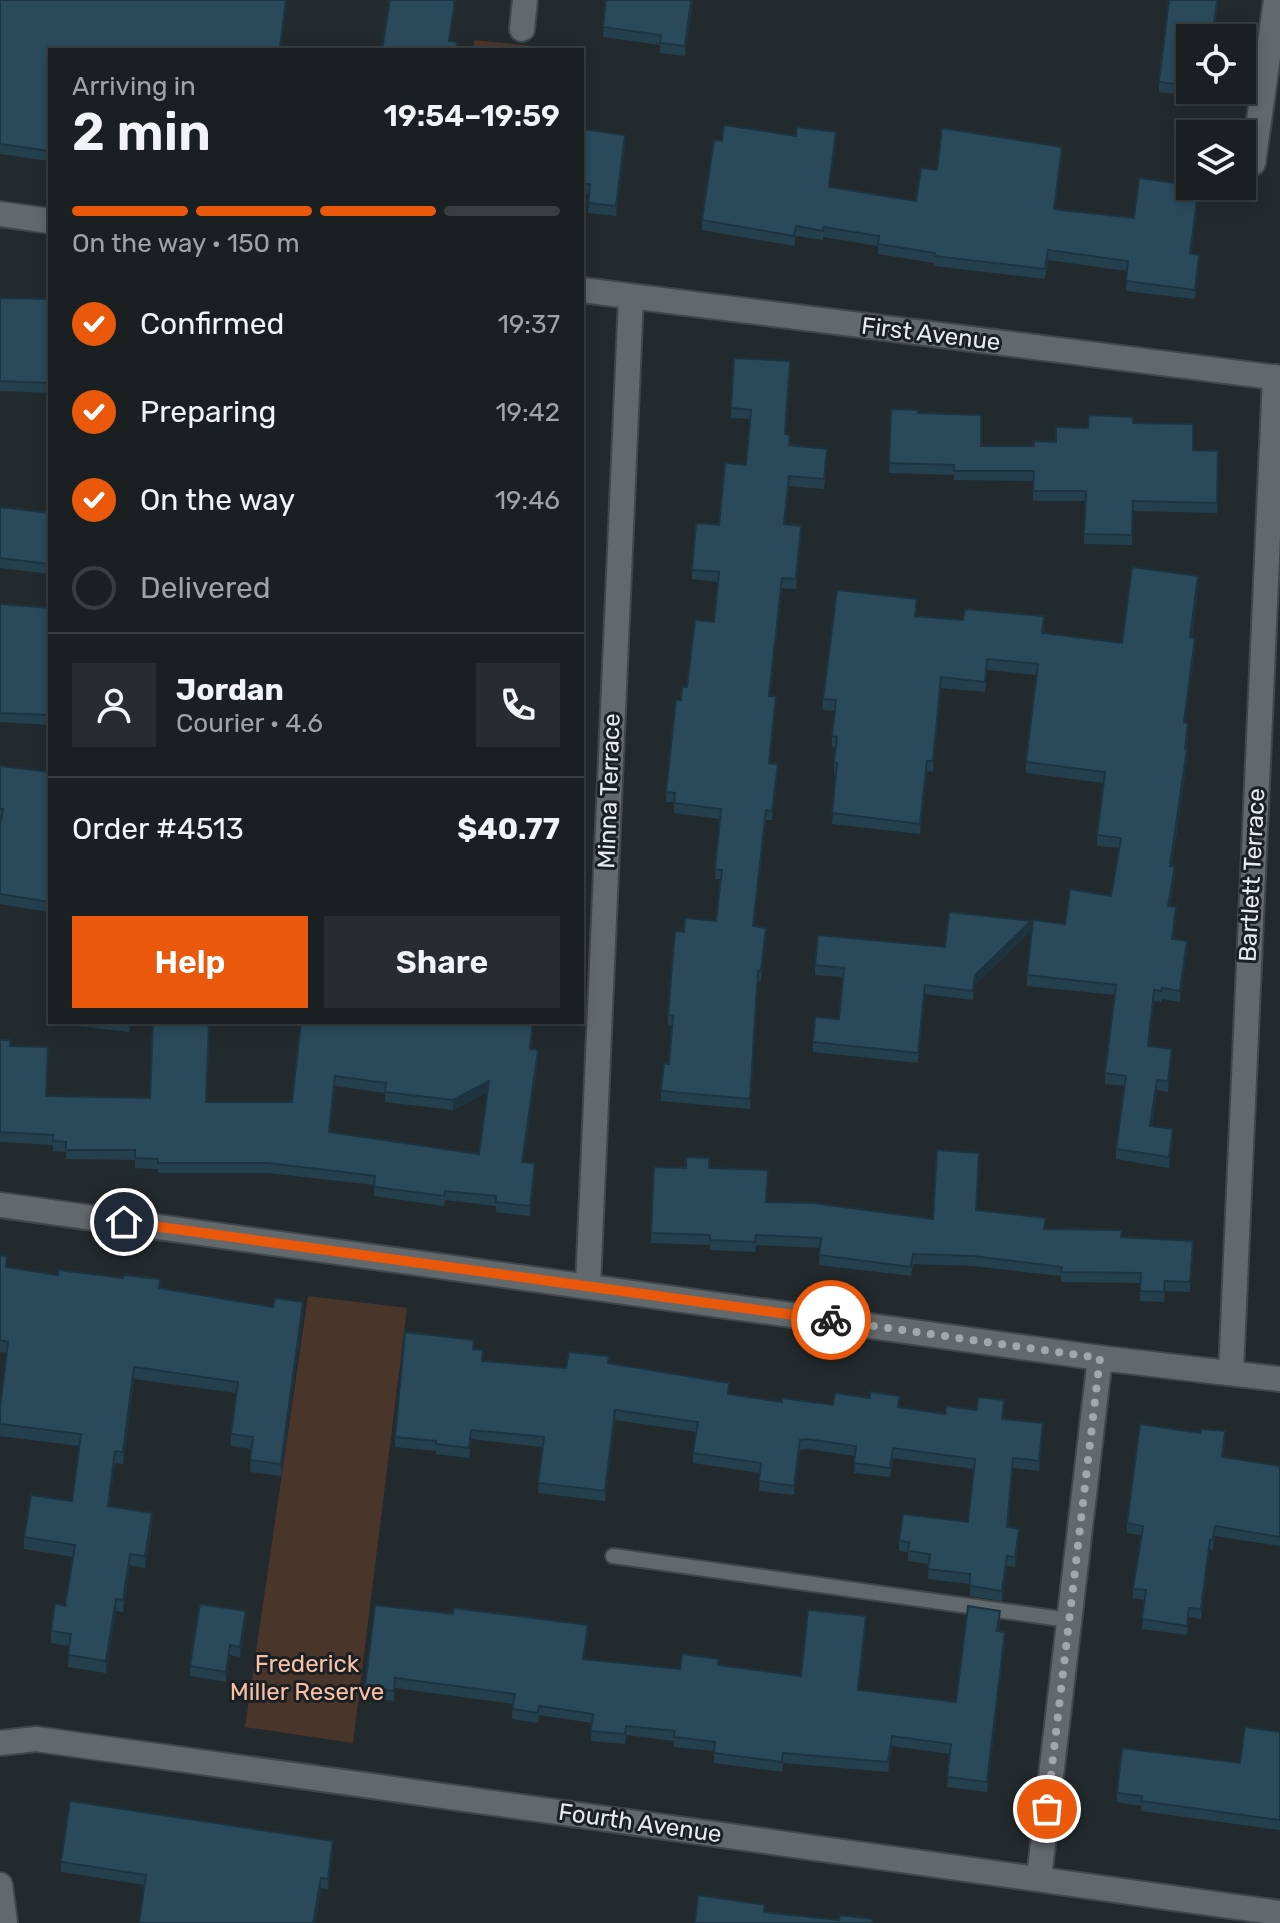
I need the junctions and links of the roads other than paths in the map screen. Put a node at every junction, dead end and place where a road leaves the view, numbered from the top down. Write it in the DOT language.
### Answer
graph roads {
  1 [pos="525,0"];
  2 [pos="1276,0"];
  3 [pos="522,29"];
  4 [pos="1256,142"];
  5 [pos="0,214"];
  6 [pos="48,221"];
  7 [pos="584,290"];
  8 [pos="631,297"];
  9 [pos="1278,378"];
  10 [pos="0,1205"];
  11 [pos="588,1286"];
  12 [pos="1100,1358"];
  13 [pos="1231,1372"];
  14 [pos="1280,1379"];
  15 [pos="613,1556"];
  16 [pos="1069,1620"];
  17 [pos="0,1743"];
  18 [pos="1039,1878"];
  19 [pos="0,1885"];
  20 [pos="1280,1913"];
  21 [pos="5,1923"];
  1 -- 3 [label="street"];
  2 -- 4 [label="street"];
  5 -- 6 [label="street"];
  7 -- 8 [label="street, First Avenue"];
  8 -- 9 [label="street, First Avenue"];
  8 -- 11 [label="street, Minna Terrace"];
  9 -- 13 [label="street, Bartlett Terrace"];
  10 -- 11 [label="street"];
  11 -- 12 [label="street"];
  12 -- 13 [label="street"];
  12 -- 16 [label="street"];
  13 -- 14 [label="street"];
  15 -- 16 [label="lane"];
  16 -- 18 [label="street"];
  17 -- 18 [label="street, Fourth Avenue"];
  18 -- 20 [label="street, Fourth Avenue"];
  19 -- 21 [label="street"];
}
